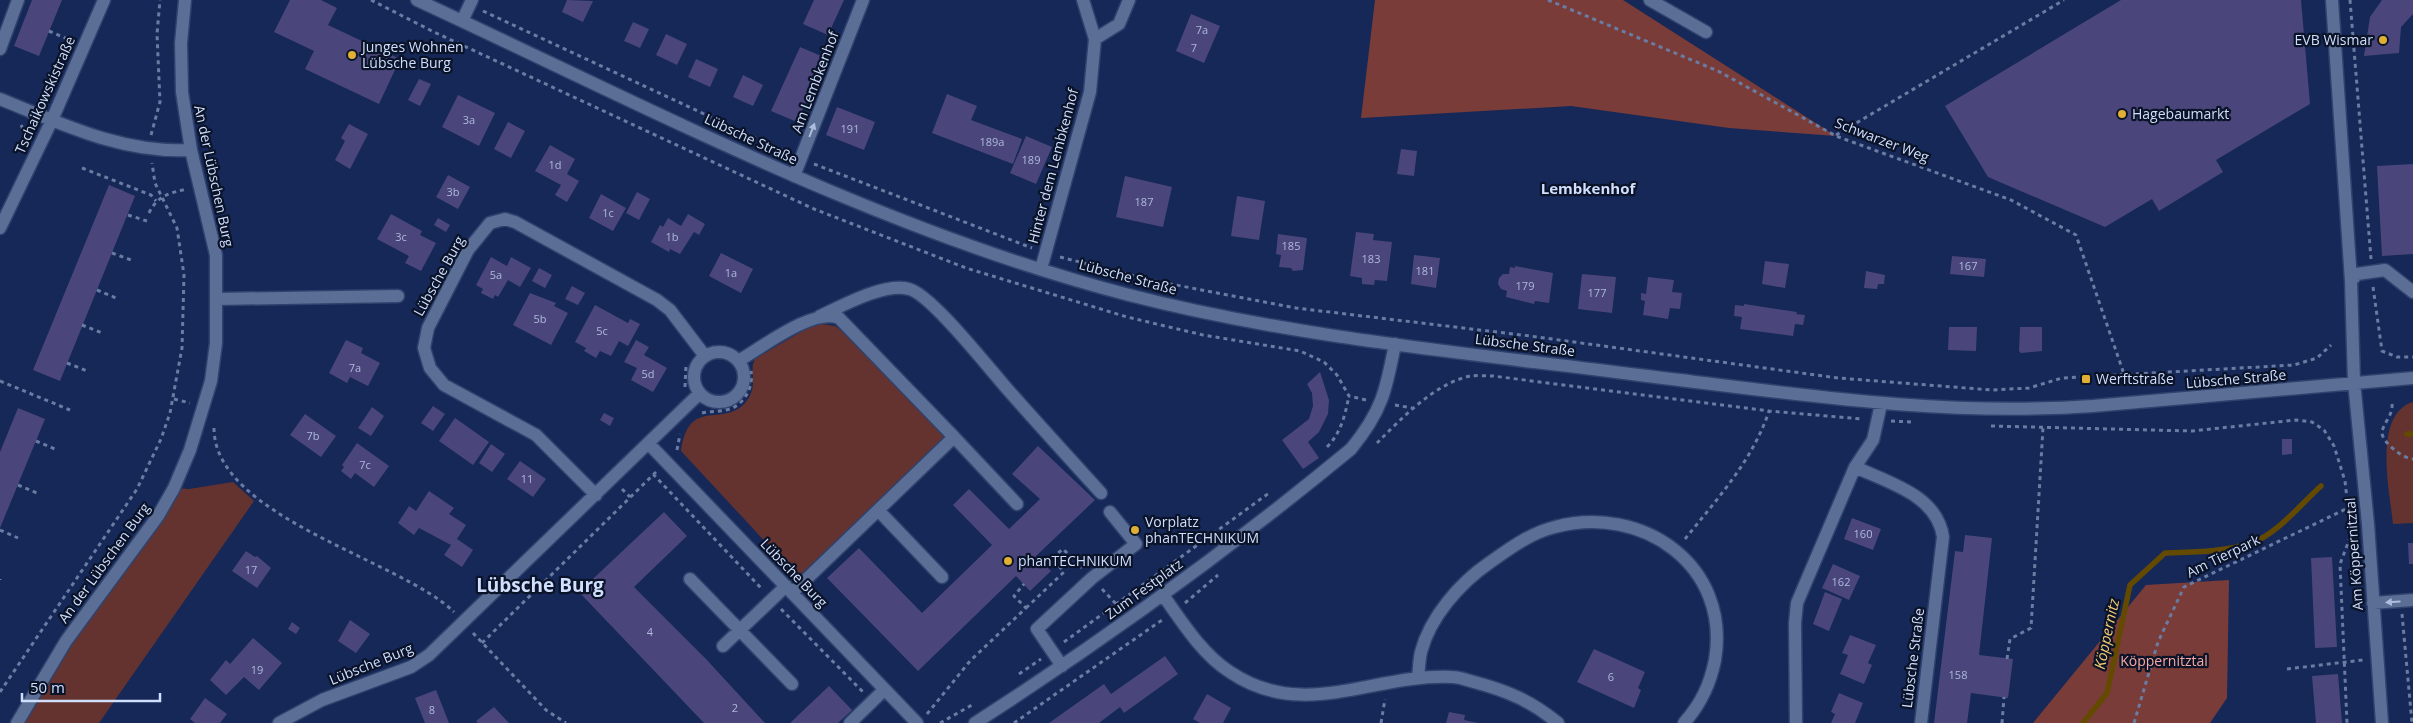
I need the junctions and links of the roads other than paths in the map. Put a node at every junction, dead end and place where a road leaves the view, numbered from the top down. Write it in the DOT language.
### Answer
graph roads {
  1 [pos="18,0"];
  2 [pos="104,0"];
  3 [pos="185,0"];
  4 [pos="417,0"];
  5 [pos="864,0"];
  6 [pos="1082,0"];
  7 [pos="1129,0"];
  8 [pos="1650,0"];
  9 [pos="2332,0"];
  10 [pos="470,3"];
  11 [pos="462,21"];
  12 [pos="1706,32"];
  13 [pos="1095,40"];
  14 [pos="0,49"];
  15 [pos="0,99"];
  16 [pos="52,120"];
  17 [pos="191,150"];
  18 [pos="794,176"];
  19 [pos="0,228"];
  20 [pos="1041,269"];
  21 [pos="2351,281"];
  22 [pos="2413,292"];
  23 [pos="398,296"];
  24 [pos="217,299"];
  25 [pos="820,316"];
  26 [pos="1395,344"];
  27 [pos="705,356"];
  28 [pos="738,361"];
  29 [pos="2413,378"];
  30 [pos="2354,382"];
  31 [pos="700,393"];
  32 [pos="1881,404"];
  33 [pos="954,437"];
  34 [pos="649,444"];
  35 [pos="1855,467"];
  36 [pos="1101,492"];
  37 [pos="596,495"];
  38 [pos="1017,504"];
  39 [pos="878,510"];
  40 [pos="1110,512"];
  41 [pos="942,577"];
  42 [pos="690,579"];
  43 [pos="789,589"];
  44 [pos="1163,596"];
  45 [pos="2407,601"];
  46 [pos="2373,604"];
  47 [pos="739,630"];
  48 [pos="723,646"];
  49 [pos="1062,666"];
  50 [pos="1418,678"];
  51 [pos="792,684"];
  52 [pos="884,690"];
  53 [pos="924,720"];
  54 [pos="17,723"];
  55 [pos="279,723"];
  56 [pos="850,723"];
  57 [pos="975,723"];
  58 [pos="1558,723"];
  59 [pos="1684,723"];
  60 [pos="1796,723"];
  61 [pos="1921,723"];
  62 [pos="2382,723"];
  1 -- 14 [label="street"];
  2 -- 16 [label="street, Tschaikowskistraße"];
  3 -- 17 [label="street, An der Lübschen Burg"];
  4 -- 11 [label="street, Lübsche Straße"];
  18 -- 5 [label="street, Am Lembkenhof, one-way"];
  6 -- 13 [label="street, Hinter dem Lembkenhof"];
  7 -- 13 [label="street"];
  8 -- 12 [label="street"];
  9 -- 21 [label="street"];
  10 -- 11 [label="street"];
  11 -- 18 [label="street, Lübsche Straße"];
  13 -- 20 [label="street, Hinter dem Lembkenhof"];
  15 -- 16 [label="street"];
  16 -- 17 [label="street"];
  16 -- 19 [label="street, Tschaikowskistraße"];
  17 -- 24 [label="street, An der Lübschen Burg"];
  18 -- 20 [label="street, Lübsche Straße"];
  20 -- 26 [label="street, Lübsche Straße"];
  21 -- 22 [label="street"];
  21 -- 30 [label="street"];
  23 -- 24 [label="street"];
  24 -- 54 [label="street, An der Lübschen Burg"];
  25 -- 28 [label="street"];
  25 -- 33 [label="street"];
  25 -- 36 [label="street"];
  26 -- 32 [label="street, Lübsche Straße"];
  26 -- 44 [label="street, Zum Festplatz"];
  27 -- 28 [label="street"];
  27 -- 31 [label="street"];
  27 -- 37 [label="street, Lübsche Burg"];
  28 -- 31 [label="street"];
  29 -- 30 [label="street, Lübsche Straße"];
  30 -- 32 [label="street, Lübsche Straße"];
  30 -- 46 [label="street, Am Köppernitztal"];
  31 -- 34 [label="street, Lübsche Burg"];
  32 -- 35 [label="street"];
  33 -- 38 [label="street"];
  33 -- 39 [label="street"];
  34 -- 37 [label="street, Lübsche Burg"];
  34 -- 43 [label="street, Lübsche Burg"];
  35 -- 60 [label="street"];
  35 -- 61 [label="street, Lübsche Straße"];
  37 -- 55 [label="street, Lübsche Burg"];
  39 -- 41 [label="street"];
  39 -- 43 [label="street"];
  40 -- 49 [label="street"];
  42 -- 47 [label="street"];
  43 -- 47 [label="street"];
  43 -- 52 [label="street, Lübsche Burg"];
  44 -- 49 [label="street, Zum Festplatz"];
  44 -- 50 [label="street"];
  45 -- 46 [label="street, one-way"];
  46 -- 62 [label="street, Am Köppernitztal"];
  47 -- 48 [label="street"];
  47 -- 51 [label="street"];
  49 -- 57 [label="street, Zum Festplatz"];
  50 -- 58 [label="street"];
  50 -- 59 [label="street"];
  52 -- 53 [label="street, Lübsche Burg"];
  52 -- 56 [label="street"];
}
